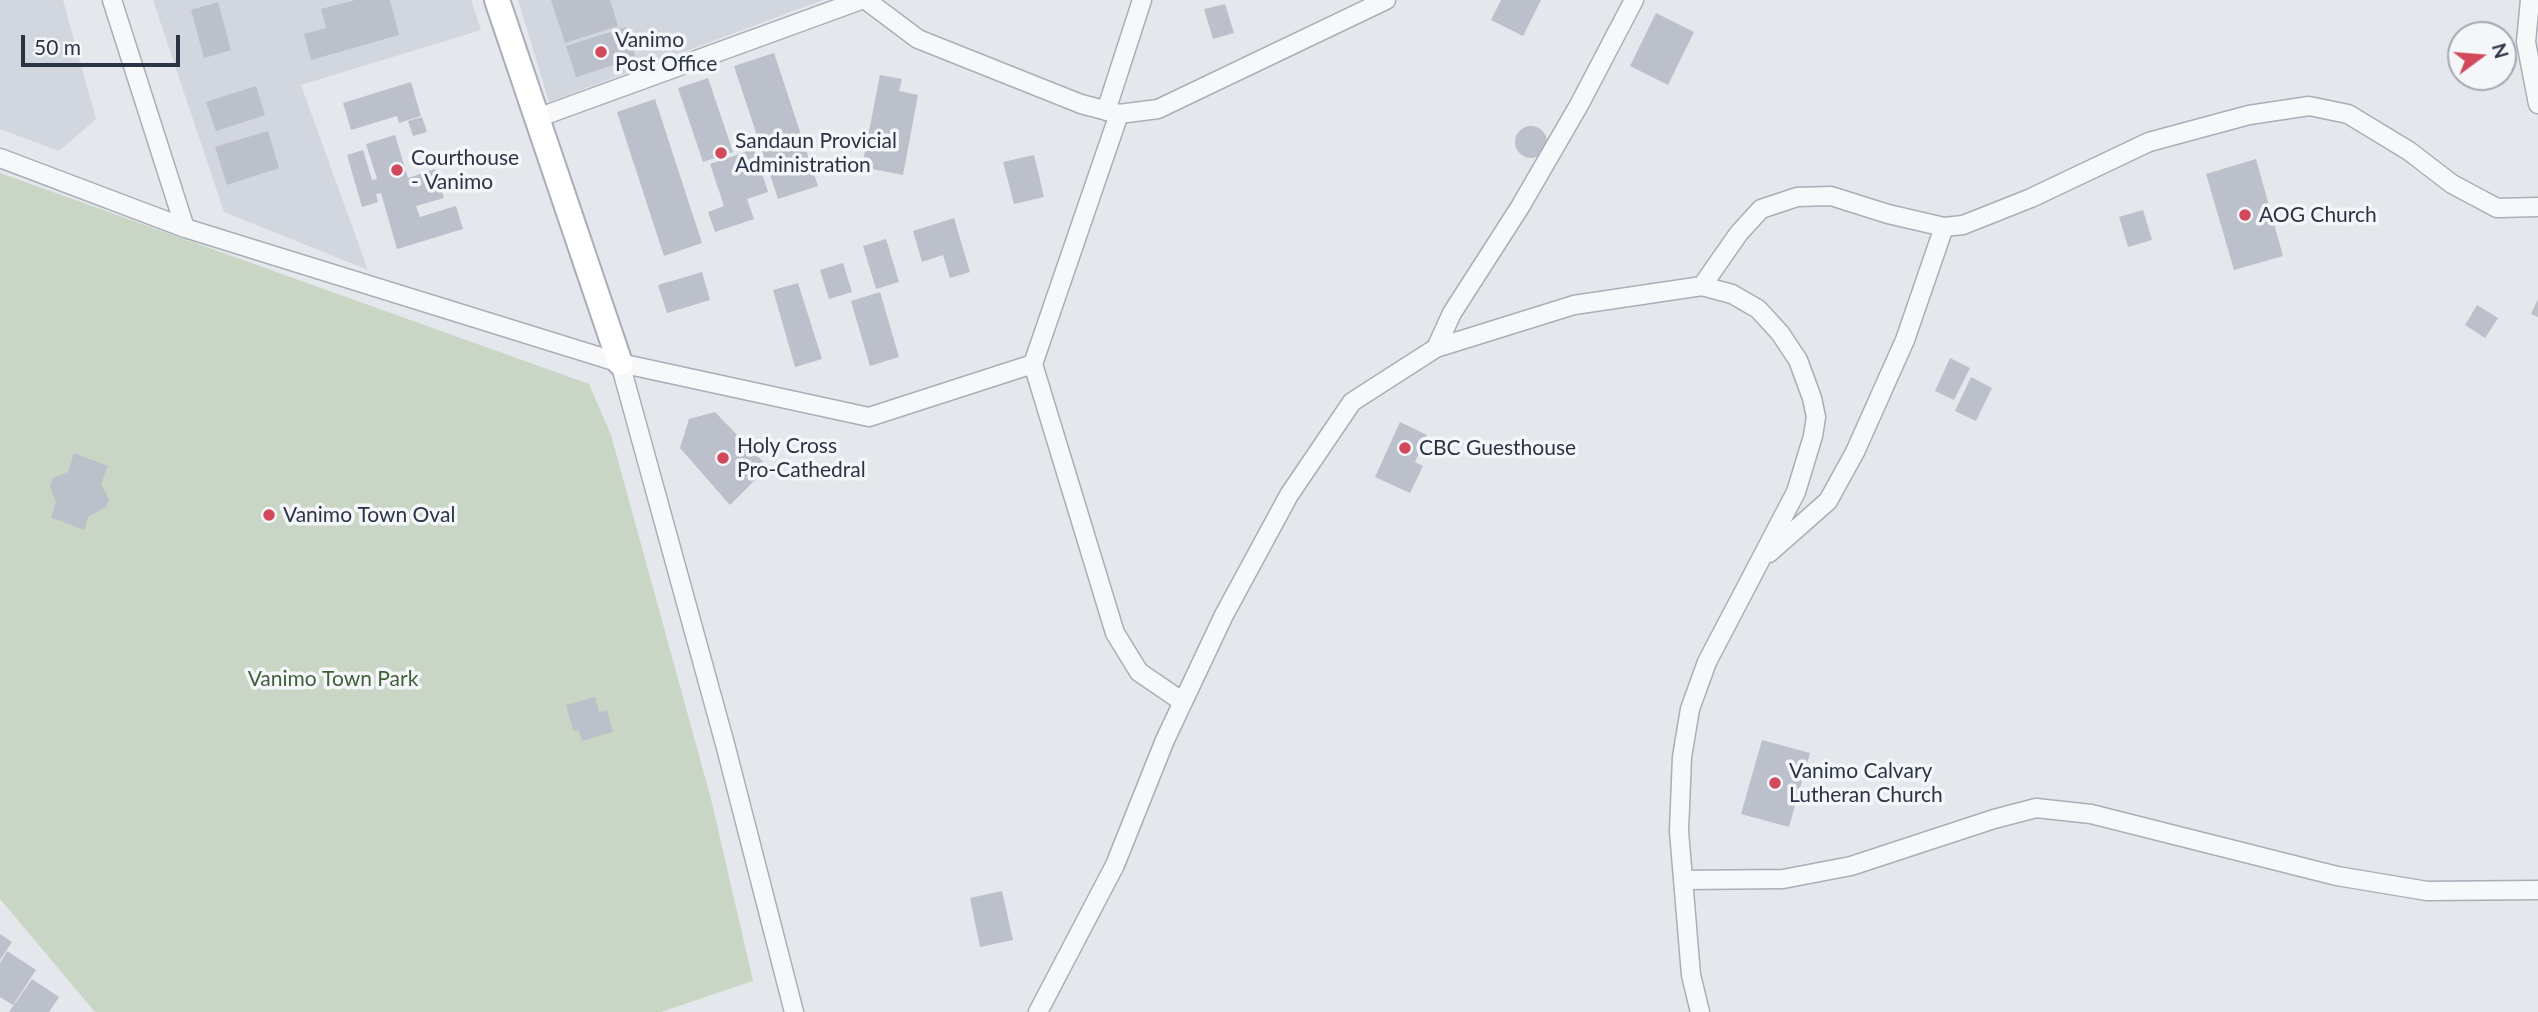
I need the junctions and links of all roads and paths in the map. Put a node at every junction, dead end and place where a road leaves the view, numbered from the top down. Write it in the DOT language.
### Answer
graph roads {
  1 [pos="112,0"];
  2 [pos="497,0"];
  3 [pos="861,0"];
  4 [pos="866,0"];
  5 [pos="1142,0"];
  6 [pos="1385,0"];
  7 [pos="1634,0"];
  8 [pos="2530,0"];
  9 [pos="2538,104"];
  10 [pos="1113,113"];
  11 [pos="537,118"];
  12 [pos="0,158"];
  13 [pos="2538,207"];
  14 [pos="185,228"];
  15 [pos="1944,228"];
  16 [pos="1702,286"];
  17 [pos="1436,348"];
  18 [pos="620,363"];
  19 [pos="1033,364"];
  20 [pos="1761,559"];
  21 [pos="1183,702"];
  22 [pos="1683,880"];
  23 [pos="2538,890"];
  24 [pos="794,1012"];
  25 [pos="1038,1012"];
  26 [pos="1700,1012"];
  1 -- 14 [label="street"];
  2 -- 11 [label="street"];
  3 -- 11 [label="street"];
  4 -- 10 [label="street"];
  5 -- 10 [label="street"];
  6 -- 10 [label="street"];
  7 -- 17 [label="street"];
  8 -- 9 [label="street"];
  10 -- 19 [label="street"];
  11 -- 18 [label="street"];
  12 -- 14 [label="street"];
  13 -- 15 [label="street"];
  14 -- 18 [label="street"];
  15 -- 16 [label="street"];
  15 -- 20 [label="street"];
  16 -- 17 [label="street"];
  16 -- 20 [label="street"];
  17 -- 21 [label="street"];
  18 -- 19 [label="street"];
  18 -- 24 [label="street"];
  19 -- 21 [label="street"];
  20 -- 22 [label="street"];
  21 -- 25 [label="street"];
  22 -- 23 [label="street"];
  22 -- 26 [label="street"];
}
